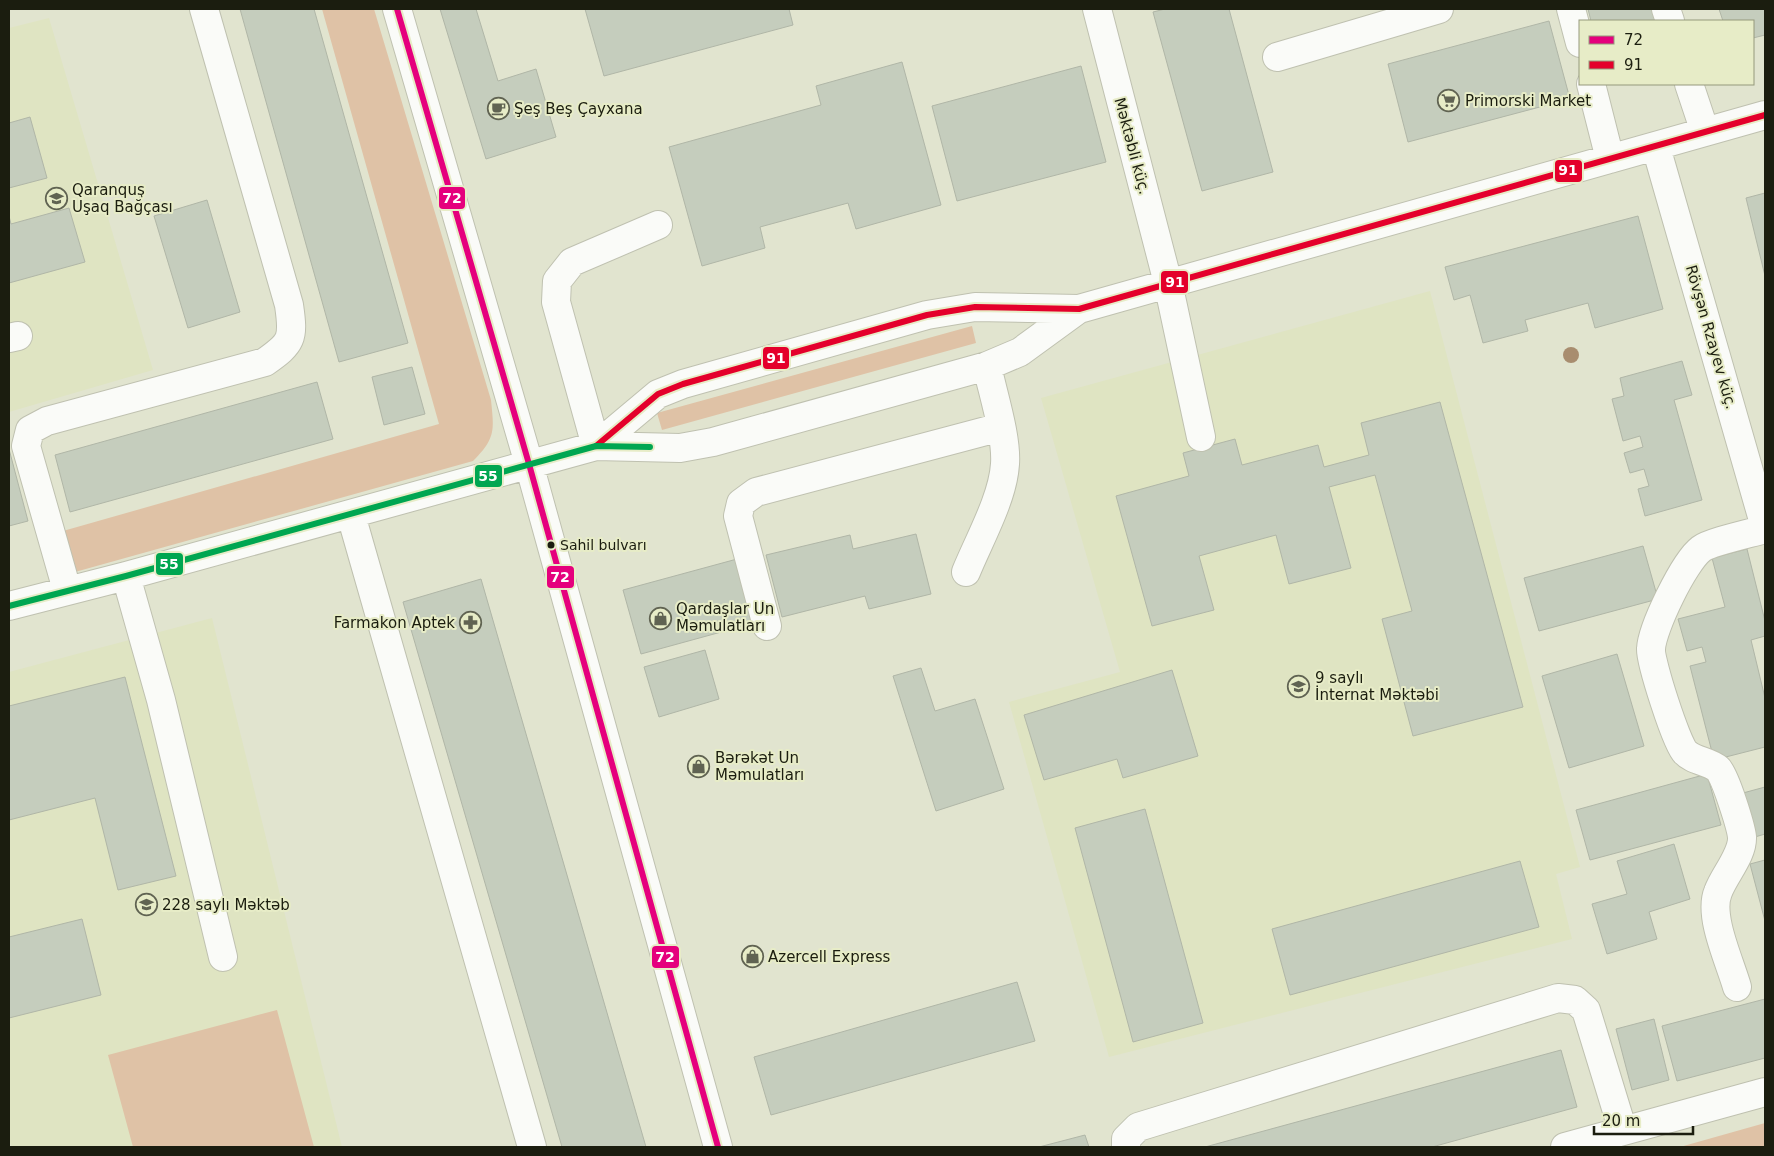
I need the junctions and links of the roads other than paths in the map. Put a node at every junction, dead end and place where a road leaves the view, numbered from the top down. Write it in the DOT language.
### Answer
graph roads {
  1 [pos="204,9"];
  2 [pos="398,9"];
  3 [pos="1096,9"];
  4 [pos="1439,9"];
  5 [pos="1572,9"];
  6 [pos="1579,39"];
  7 [pos="1276,57"];
  8 [pos="1591,85"];
  9 [pos="1689,85"];
  10 [pos="1765,115"];
  11 [pos="1704,132"];
  12 [pos="1656,147"];
  13 [pos="1610,159"];
  14 [pos="658,225"];
  15 [pos="1168,283"];
  16 [pos="1079,309"];
  17 [pos="987,366"];
  18 [pos="1001,428"];
  19 [pos="1201,437"];
  20 [pos="596,446"];
  21 [pos="529,464"];
  22 [pos="351,515"];
  23 [pos="1765,528"];
  24 [pos="966,572"];
  25 [pos="126,576"];
  26 [pos="67,590"];
  27 [pos="9,606"];
  28 [pos="767,626"];
  29 [pos="224,957"];
  30 [pos="1737,987"];
  31 [pos="1765,1092"];
  32 [pos="1623,1131"];
  33 [pos="532,1147"];
  34 [pos="718,1147"];
  35 [pos="1126,1147"];
  36 [pos="1565,1147"];
  1 -- 26 [label="street"];
  2 -- 21 [label="street"];
  3 -- 15 [label="street, Məktəbli küç."];
  4 -- 7 [label="street"];
  5 -- 6 [label="street"];
  8 -- 13 [label="street"];
  9 -- 11 [label="street"];
  10 -- 11 [label="street"];
  11 -- 12 [label="street"];
  12 -- 13 [label="street"];
  12 -- 23 [label="street, Rövşən Rzayev küç."];
  13 -- 15 [label="street"];
  14 -- 20 [label="street"];
  15 -- 16 [label="street"];
  15 -- 19 [label="street, Məktəbli küç."];
  16 -- 17 [label="street"];
  16 -- 20 [label="street"];
  17 -- 18 [label="street"];
  17 -- 20 [label="street"];
  18 -- 24 [label="street"];
  18 -- 28 [label="street"];
  20 -- 21 [label="street"];
  21 -- 22 [label="street"];
  21 -- 34 [label="street"];
  22 -- 25 [label="street"];
  22 -- 33 [label="street"];
  23 -- 30 [label="street"];
  25 -- 26 [label="street"];
  25 -- 29 [label="street"];
  26 -- 27 [label="street"];
  31 -- 32 [label="street"];
  32 -- 35 [label="street"];
  32 -- 36 [label="street"];
}
